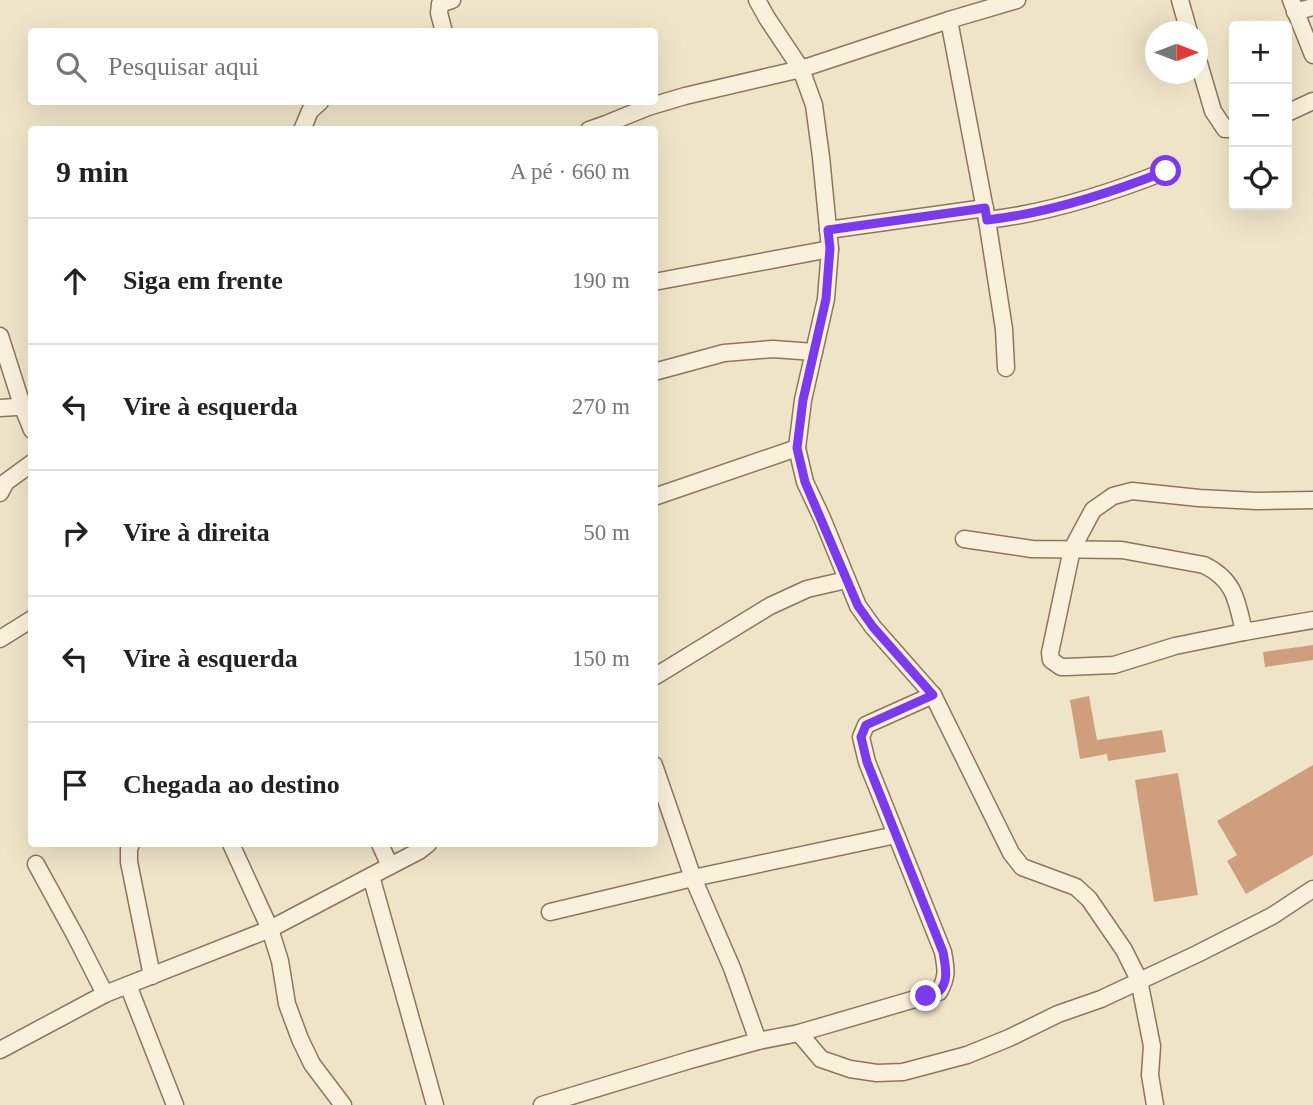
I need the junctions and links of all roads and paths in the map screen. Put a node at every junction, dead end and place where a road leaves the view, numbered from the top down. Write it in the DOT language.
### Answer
graph roads {
  1 [pos="452,0"];
  2 [pos="757,0"];
  3 [pos="1017,0"];
  4 [pos="1180,0"];
  5 [pos="1293,6"];
  6 [pos="1313,7"];
  7 [pos="949,20"];
  8 [pos="1186,21"];
  9 [pos="443,28"];
  10 [pos="1313,55"];
  11 [pos="801,69"];
  12 [pos="1205,84"];
  13 [pos="1313,101"];
  14 [pos="658,104"];
  15 [pos="317,105"];
  16 [pos="655,105"];
  17 [pos="1292,111"];
  18 [pos="304,126"];
  19 [pos="599,126"];
  20 [pos="1229,129"];
  21 [pos="1166,171"];
  22 [pos="986,214"];
  23 [pos="828,230"];
  24 [pos="830,248"];
  25 [pos="658,281"];
  26 [pos="0,336"];
  27 [pos="814,352"];
  28 [pos="1006,368"];
  29 [pos="658,371"];
  30 [pos="27,407"];
  31 [pos="0,408"];
  32 [pos="797,448"];
  33 [pos="28,466"];
  34 [pos="0,493"];
  35 [pos="658,496"];
  36 [pos="1313,500"];
  37 [pos="964,539"];
  38 [pos="1072,549"];
  39 [pos="846,580"];
  40 [pos="1313,620"];
  41 [pos="28,622"];
  42 [pos="1244,632"];
  43 [pos="0,639"];
  44 [pos="658,675"];
  45 [pos="933,695"];
  46 [pos="658,777"];
  47 [pos="896,835"];
  48 [pos="130,847"];
  49 [pos="232,847"];
  50 [pos="381,847"];
  51 [pos="424,847"];
  52 [pos="36,864"];
  53 [pos="390,866"];
  54 [pos="371,876"];
  55 [pos="693,878"];
  56 [pos="1313,889"];
  57 [pos="550,912"];
  58 [pos="270,929"];
  59 [pos="152,976"];
  60 [pos="1139,980"];
  61 [pos="128,985"];
  62 [pos="105,994"];
  63 [pos="799,1033"];
  64 [pos="758,1041"];
  65 [pos="0,1050"];
  66 [pos="175,1105"];
  67 [pos="343,1105"];
  68 [pos="435,1105"];
  69 [pos="542,1105"];
  70 [pos="1155,1105"];
  1 -- 9 [label="street"];
  2 -- 11 [label="street"];
  3 -- 7 [label="street"];
  4 -- 8 [label="street"];
  5 -- 6 [label="street"];
  5 -- 10 [label="street"];
  7 -- 11 [label="street"];
  7 -- 22 [label="street"];
  11 -- 14 [label="street"];
  11 -- 23 [label="street"];
  12 -- 20 [label="street"];
  13 -- 17 [label="street"];
  15 -- 18 [label="street"];
  16 -- 19 [label="street"];
  21 -- 22 [label="street"];
  22 -- 23 [label="street"];
  22 -- 28 [label="street"];
  23 -- 24 [label="street"];
  24 -- 25 [label="street"];
  24 -- 27 [label="street"];
  26 -- 30 [label="street"];
  27 -- 29 [label="street"];
  27 -- 32 [label="street"];
  30 -- 31 [label="street"];
  32 -- 35 [label="street"];
  32 -- 39 [label="street"];
  33 -- 34 [label="street"];
  36 -- 38 [label="street"];
  37 -- 38 [label="street"];
  38 -- 42 [label="street"];
  38 -- 42 [label="street"];
  39 -- 44 [label="street"];
  39 -- 45 [label="street"];
  40 -- 42 [label="street"];
  41 -- 43 [label="street"];
  45 -- 47 [label="street"];
  45 -- 60 [label="street"];
  46 -- 55 [label="street"];
  47 -- 55 [label="street"];
  47 -- 63 [label="street"];
  48 -- 59 [label="street"];
  49 -- 58 [label="street"];
  50 -- 53 [label="street"];
  51 -- 53 [label="street"];
  52 -- 62 [label="street"];
  53 -- 54 [label="street"];
  54 -- 58 [label="street"];
  54 -- 68 [label="street"];
  55 -- 57 [label="street"];
  55 -- 64 [label="street"];
  56 -- 60 [label="street"];
  58 -- 59 [label="street"];
  58 -- 67 [label="street"];
  59 -- 61 [label="street"];
  60 -- 63 [label="street"];
  60 -- 70 [label="street"];
  61 -- 62 [label="street"];
  61 -- 66 [label="street"];
  62 -- 65 [label="street"];
  63 -- 64 [label="street"];
  64 -- 69 [label="street"];
}
